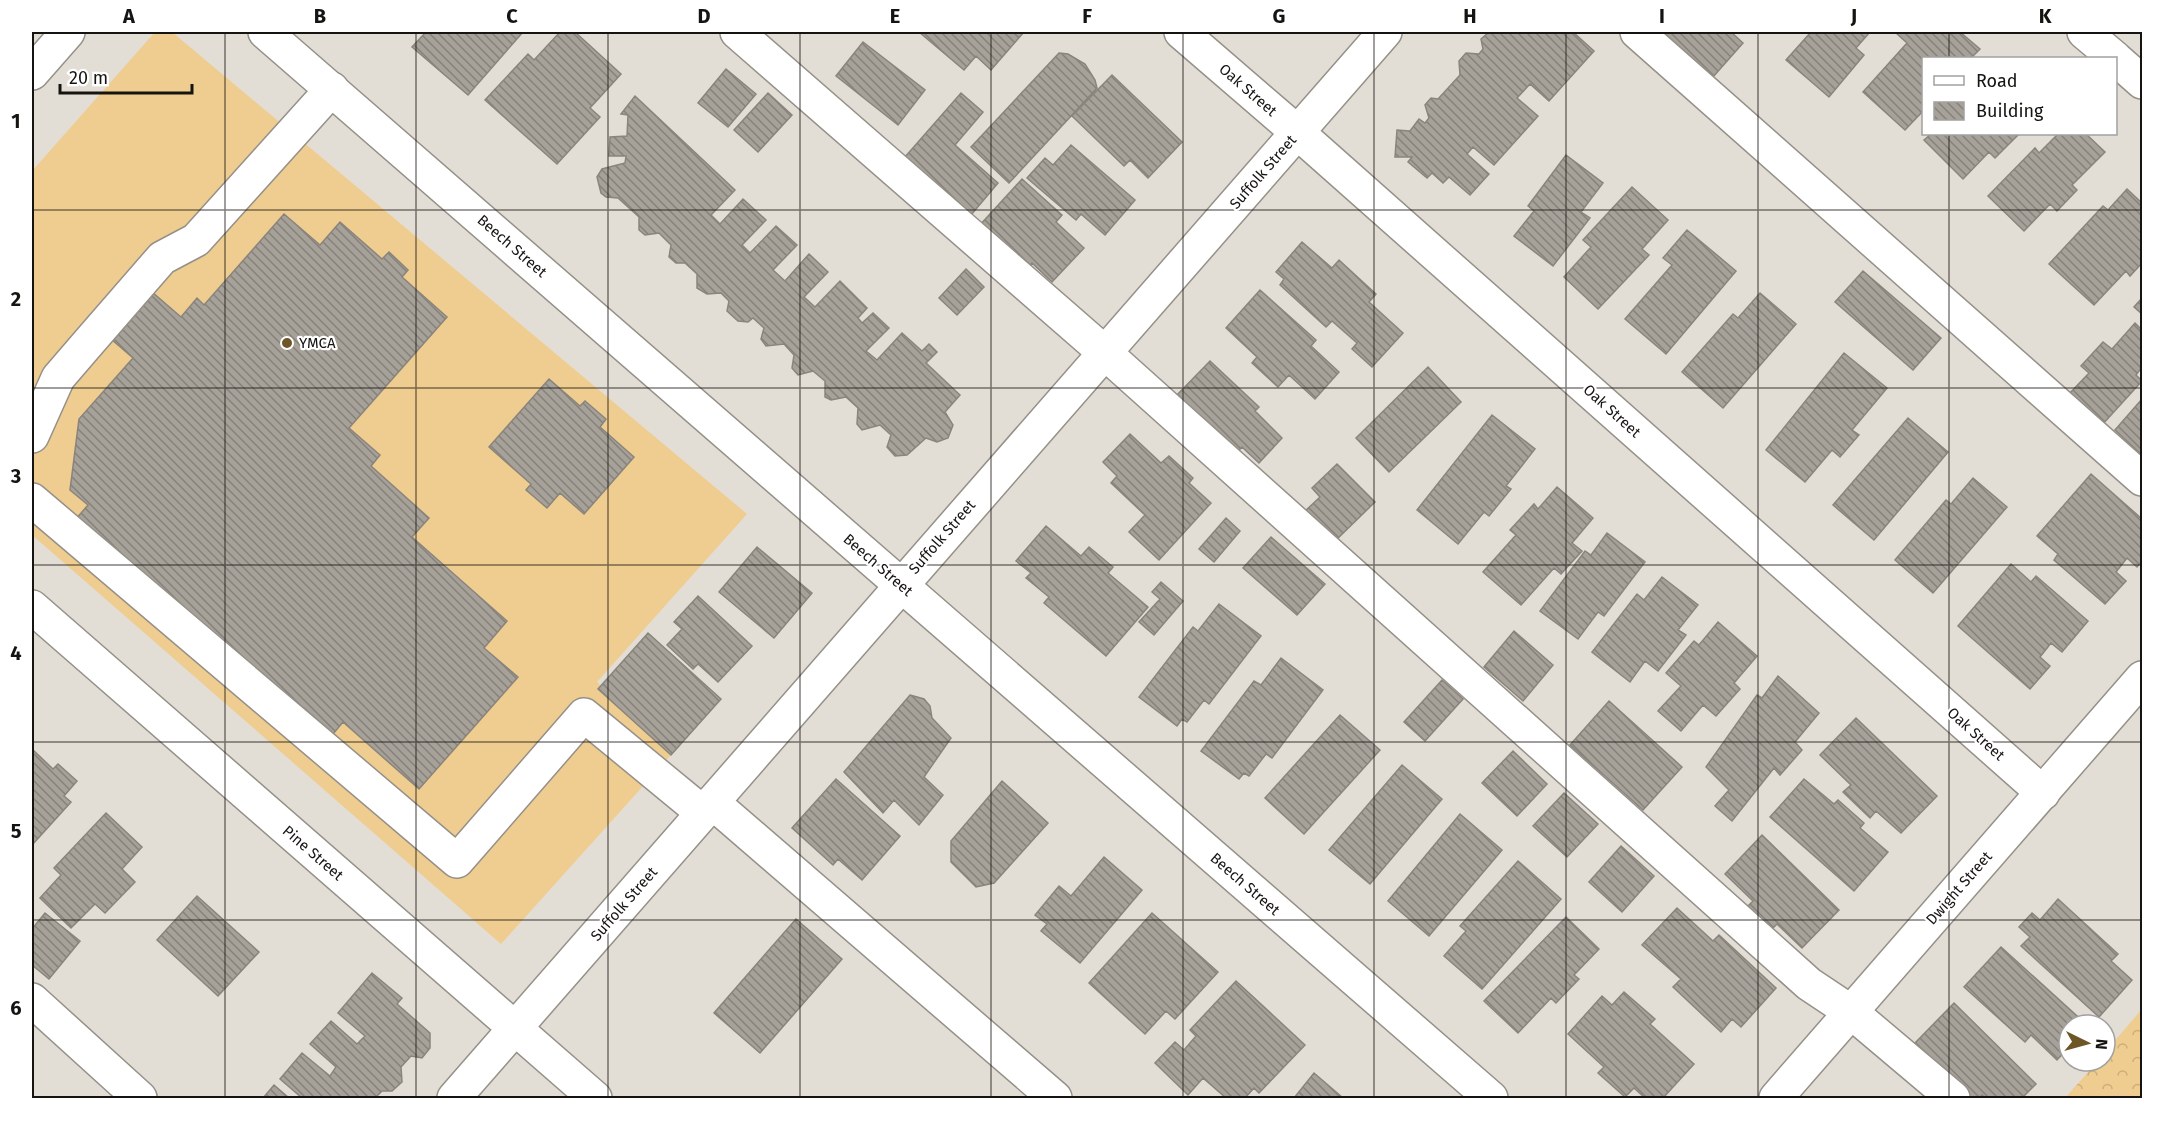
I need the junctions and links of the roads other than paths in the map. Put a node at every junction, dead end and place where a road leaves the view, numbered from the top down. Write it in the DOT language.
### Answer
graph roads {
  1 [pos="68,32"];
  2 [pos="265,32"];
  3 [pos="737,32"];
  4 [pos="1181,32"];
  5 [pos="1385,32"];
  6 [pos="1637,32"];
  7 [pos="2084,32"];
  8 [pos="2113,57"];
  9 [pos="2117,61"];
  10 [pos="32,73"];
  11 [pos="2142,82"];
  12 [pos="332,89"];
  13 [pos="1297,132"];
  14 [pos="1104,352"];
  15 [pos="32,436"];
  16 [pos="2142,479"];
  17 [pos="32,500"];
  18 [pos="901,585"];
  19 [pos="32,607"];
  20 [pos="2142,678"];
  21 [pos="2043,793"];
  22 [pos="707,807"];
  23 [pos="32,1000"];
  24 [pos="1851,1012"];
  25 [pos="515,1029"];
  26 [pos="140,1098"];
  27 [pos="454,1098"];
  28 [pos="595,1098"];
  29 [pos="1054,1098"];
  30 [pos="1491,1098"];
  31 [pos="1776,1098"];
  32 [pos="1953,1098"];
  1 -- 10 [label="street"];
  2 -- 12 [label="street, Beech Street"];
  3 -- 14 [label="street"];
  4 -- 13 [label="street, Oak Street"];
  5 -- 13 [label="street, Suffolk Street"];
  6 -- 16 [label="street"];
  7 -- 8 [label="street"];
  9 -- 11 [label="street"];
  12 -- 15 [label="street"];
  12 -- 18 [label="street, Beech Street"];
  13 -- 14 [label="street, Suffolk Street"];
  13 -- 21 [label="street, Oak Street"];
  14 -- 18 [label="street, Suffolk Street"];
  14 -- 24 [label="street"];
  17 -- 22 [label="street"];
  18 -- 22 [label="street, Suffolk Street"];
  18 -- 30 [label="street, Beech Street"];
  19 -- 25 [label="street, Pine Street"];
  20 -- 21 [label="street, Dwight Street"];
  21 -- 24 [label="street, Dwight Street"];
  22 -- 25 [label="street, Suffolk Street"];
  22 -- 29 [label="street"];
  23 -- 26 [label="street"];
  24 -- 31 [label="street, Dwight Street"];
  24 -- 32 [label="street"];
  25 -- 27 [label="street, Suffolk Street"];
  25 -- 28 [label="street, Pine Street"];
}
